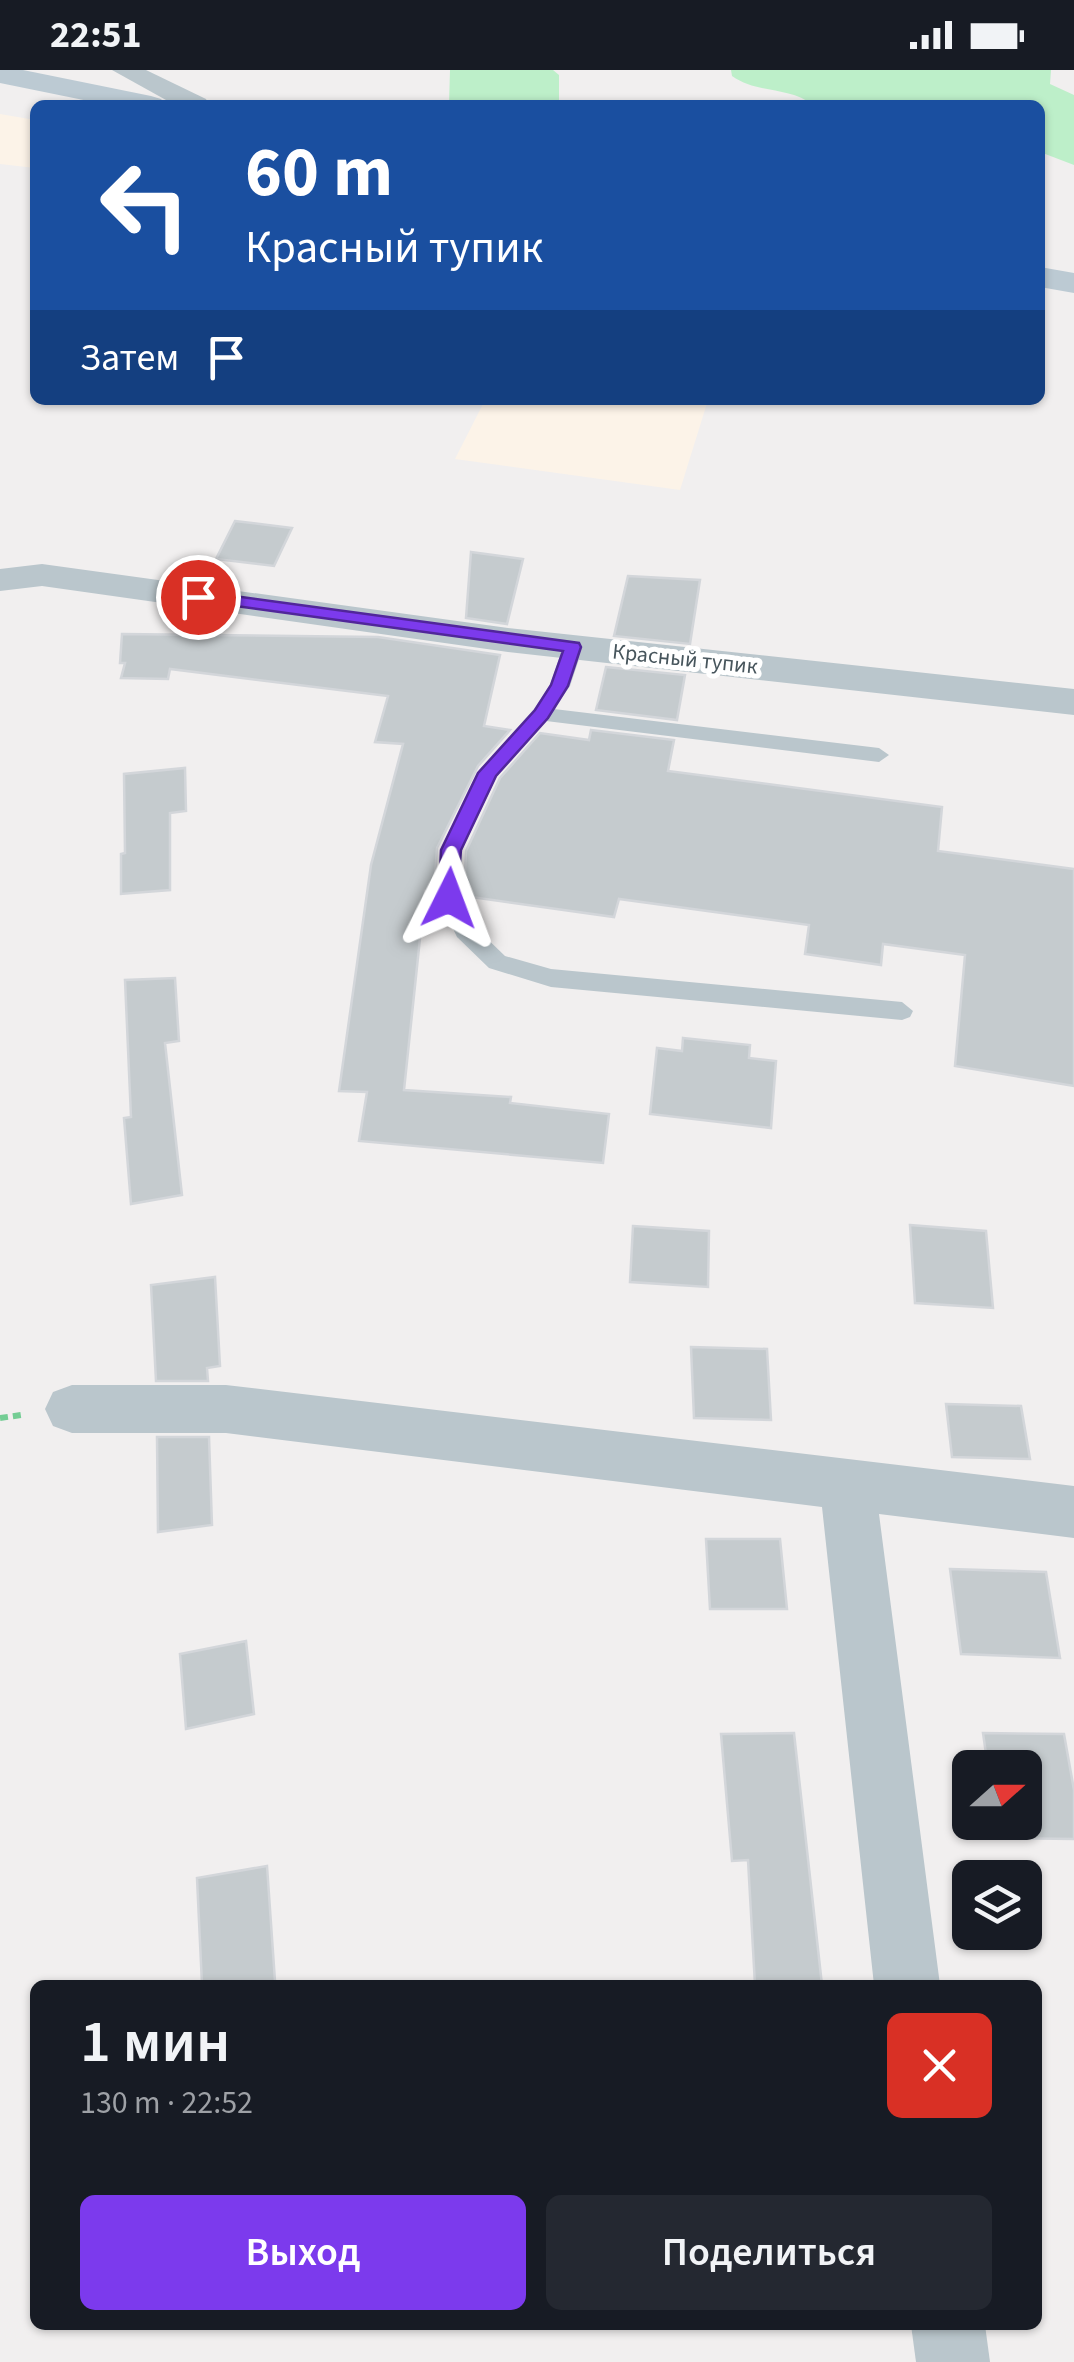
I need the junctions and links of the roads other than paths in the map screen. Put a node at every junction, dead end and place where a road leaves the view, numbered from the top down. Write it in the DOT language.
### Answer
graph roads {
  1 [pos="125,70"];
  2 [pos="0,74"];
  3 [pos="127,100"];
  4 [pos="186,100"];
  5 [pos="1045,278"];
  6 [pos="1074,284"];
  7 [pos="0,580"];
  8 [pos="573,647"];
  9 [pos="1074,702"];
  10 [pos="541,714"];
  11 [pos="879,756"];
  12 [pos="902,1011"];
  13 [pos="72,1410"];
  14 [pos="847,1484"];
  15 [pos="1074,1512"];
  16 [pos="906,1980"];
  17 [pos="949,2330"];
  18 [pos="953,2362"];
  1 -- 4 [label="street"];
  2 -- 3 [label="main road"];
  5 -- 6 [label="main road"];
  7 -- 8 [label="street, Красный тупик"];
  8 -- 9 [label="street, Красный тупик"];
  8 -- 10 [label="lane"];
  10 -- 11 [label="lane"];
  10 -- 12 [label="lane"];
  13 -- 14 [label="street"];
  14 -- 15 [label="street"];
  14 -- 16 [label="street"];
  17 -- 18 [label="street"];
}
